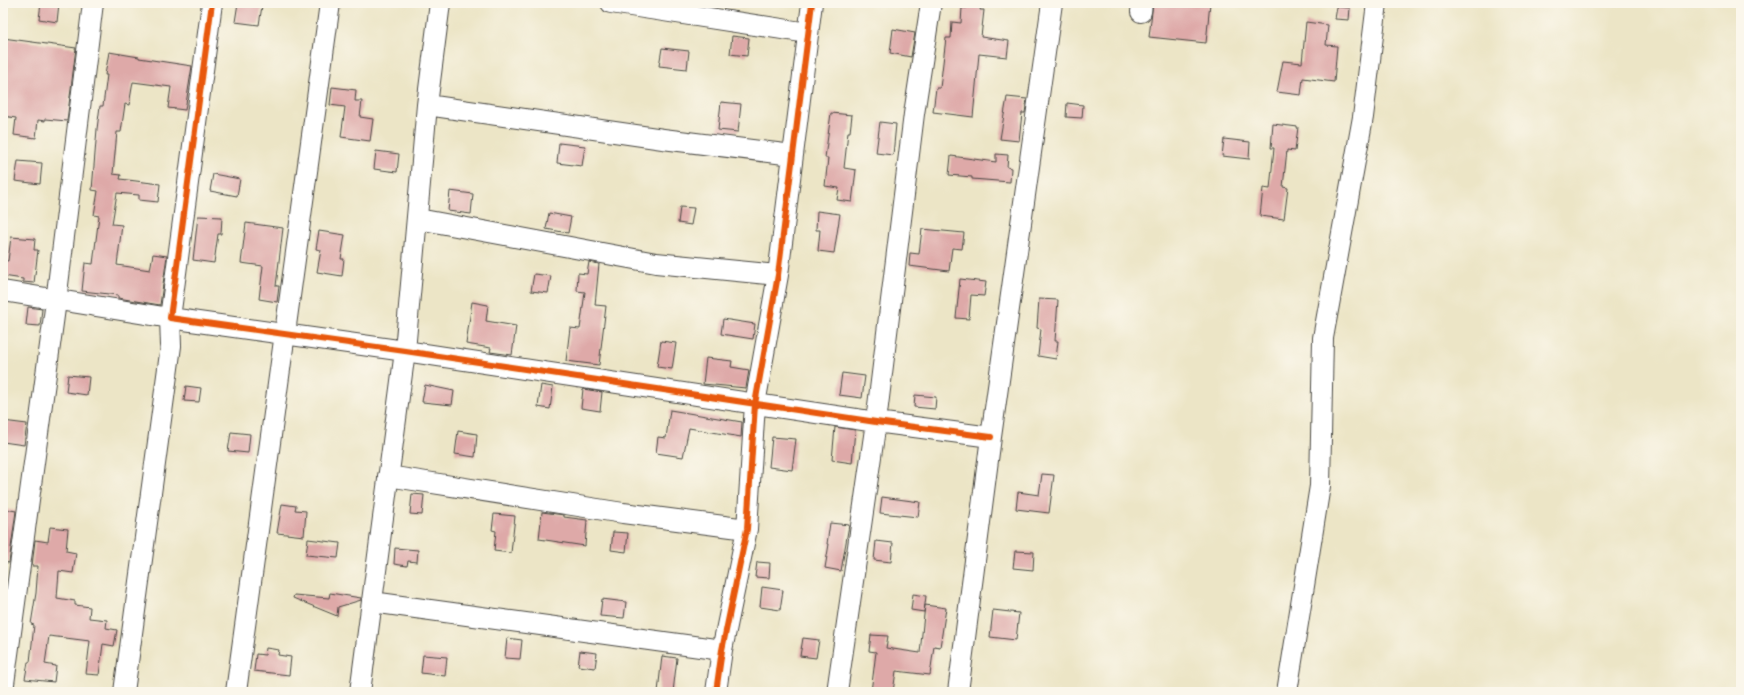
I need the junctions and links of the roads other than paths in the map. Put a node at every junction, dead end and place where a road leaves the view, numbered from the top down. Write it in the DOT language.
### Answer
graph roads {
  1 [pos="93,3"];
  2 [pos="212,3"];
  3 [pos="330,3"];
  4 [pos="440,3"];
  5 [pos="611,3"];
  6 [pos="812,3"];
  7 [pos="931,3"];
  8 [pos="1052,3"];
  9 [pos="1377,3"];
  10 [pos="808,33"];
  11 [pos="427,105"];
  12 [pos="793,155"];
  13 [pos="418,219"];
  14 [pos="778,275"];
  15 [pos="3,291"];
  16 [pos="56,301"];
  17 [pos="170,318"];
  18 [pos="285,336"];
  19 [pos="404,351"];
  20 [pos="755,404"];
  21 [pos="876,422"];
  22 [pos="991,437"];
  23 [pos="388,476"];
  24 [pos="747,529"];
  25 [pos="372,602"];
  26 [pos="722,650"];
  27 [pos="3,691"];
  28 [pos="124,692"];
  29 [pos="236,692"];
  30 [pos="360,692"];
  31 [pos="716,692"];
  32 [pos="837,692"];
  33 [pos="958,692"];
  34 [pos="1287,692"];
  1 -- 16 [label="street"];
  2 -- 17 [label="street"];
  3 -- 18 [label="street"];
  4 -- 11 [label="street"];
  5 -- 10 [label="street"];
  6 -- 10 [label="street"];
  7 -- 21 [label="street"];
  8 -- 22 [label="street"];
  9 -- 34 [label="street"];
  10 -- 12 [label="street"];
  11 -- 12 [label="street"];
  11 -- 13 [label="street"];
  12 -- 14 [label="street"];
  13 -- 14 [label="street"];
  13 -- 19 [label="street"];
  14 -- 20 [label="street"];
  15 -- 16 [label="street"];
  16 -- 17 [label="street"];
  16 -- 27 [label="street"];
  17 -- 18 [label="street"];
  17 -- 28 [label="street"];
  18 -- 19 [label="street"];
  18 -- 29 [label="street"];
  19 -- 20 [label="street"];
  19 -- 23 [label="street"];
  20 -- 21 [label="street"];
  20 -- 24 [label="street"];
  21 -- 22 [label="street"];
  21 -- 32 [label="street"];
  22 -- 33 [label="street"];
  23 -- 24 [label="street"];
  23 -- 25 [label="street"];
  24 -- 26 [label="street"];
  25 -- 26 [label="street"];
  25 -- 30 [label="street"];
  26 -- 31 [label="street"];
}
